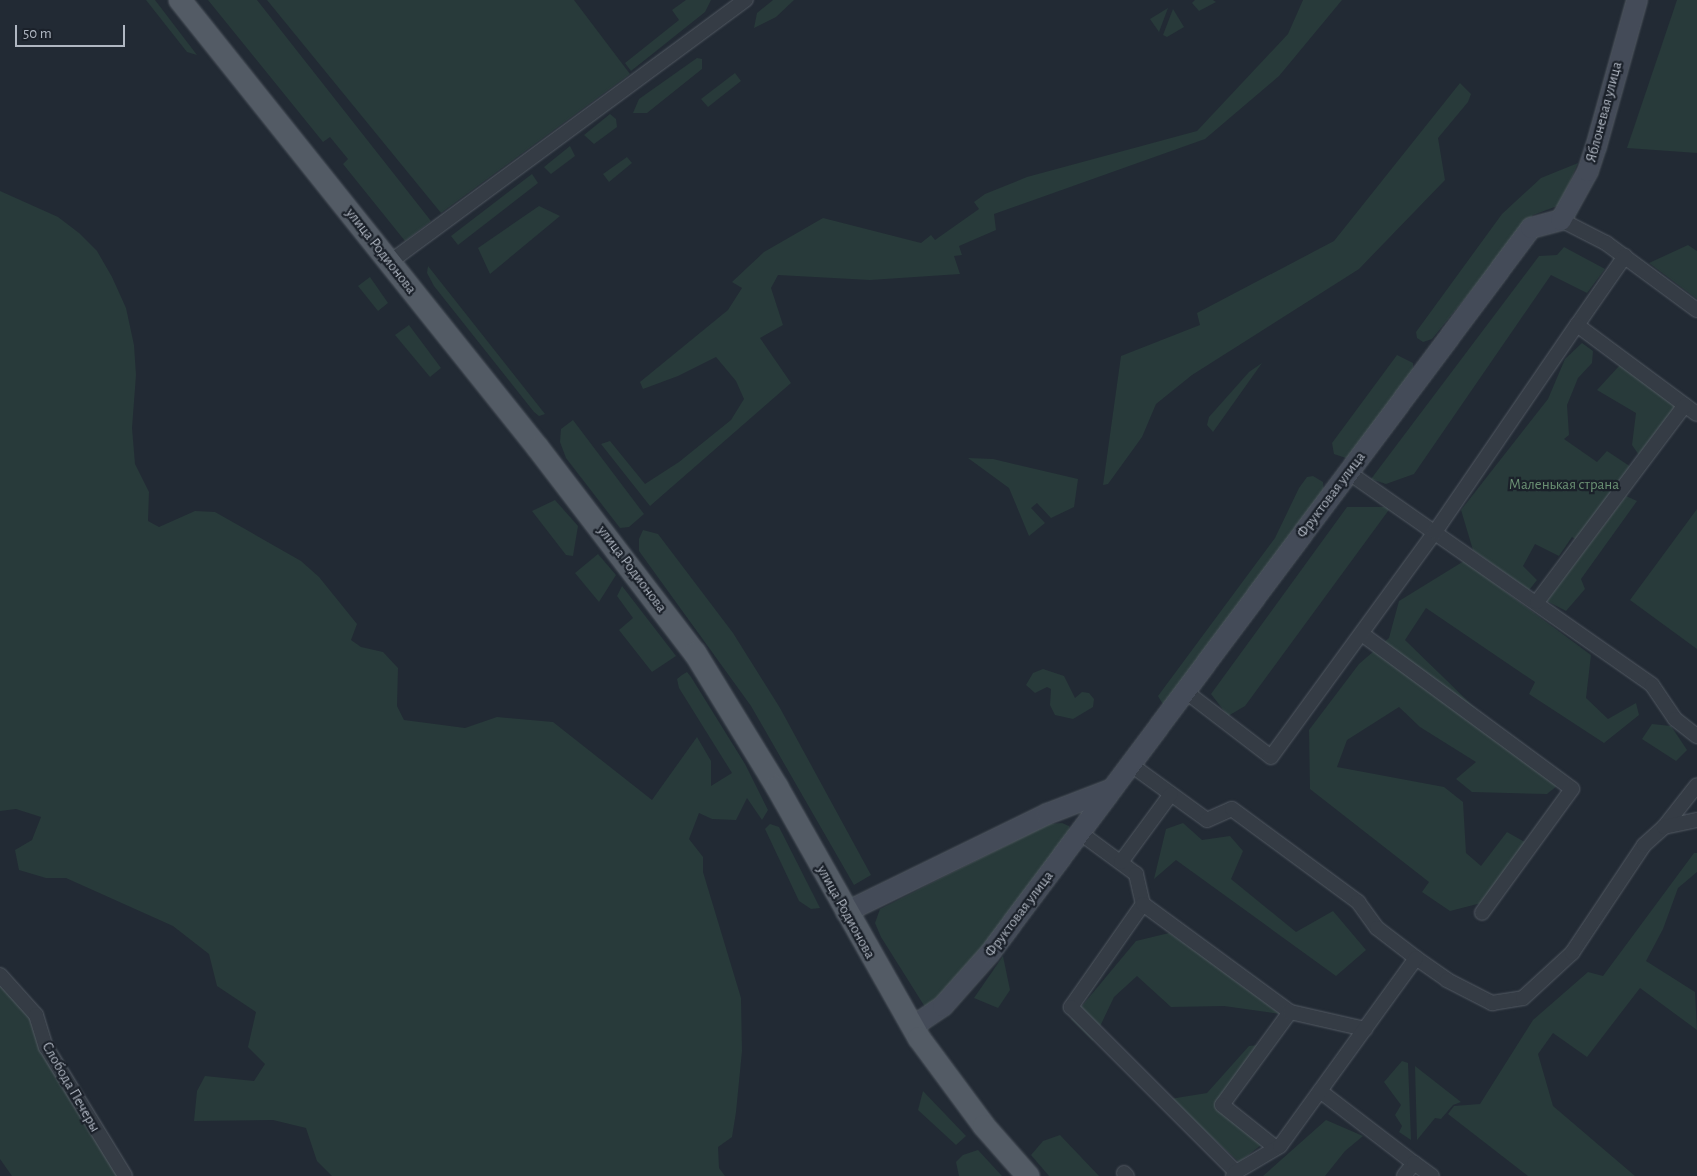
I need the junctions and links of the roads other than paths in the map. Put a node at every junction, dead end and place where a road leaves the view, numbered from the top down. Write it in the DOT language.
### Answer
graph roads {
  1 [pos="180,0"];
  2 [pos="746,0"];
  3 [pos="1637,0"];
  4 [pos="1561,220"];
  5 [pos="1625,256"];
  6 [pos="390,262"];
  7 [pos="1697,310"];
  8 [pos="1577,325"];
  9 [pos="1685,405"];
  10 [pos="1697,414"];
  11 [pos="1348,472"];
  12 [pos="1434,532"];
  13 [pos="1537,602"];
  14 [pos="1362,634"];
  15 [pos="1184,691"];
  16 [pos="1697,736"];
  17 [pos="1130,764"];
  18 [pos="1697,785"];
  19 [pos="1112,789"];
  20 [pos="1171,794"];
  21 [pos="1059,809"];
  22 [pos="1697,820"];
  23 [pos="1664,827"];
  24 [pos="1079,832"];
  25 [pos="1121,862"];
  26 [pos="1143,904"];
  27 [pos="846,912"];
  28 [pos="1482,913"];
  29 [pos="1416,958"];
  30 [pos="0,975"];
  31 [pos="1290,1012"];
  32 [pos="912,1027"];
  33 [pos="1365,1029"];
  34 [pos="1320,1092"];
  35 [pos="1276,1148"];
  36 [pos="1414,1163"];
  37 [pos="1234,1174"];
  38 [pos="125,1176"];
  39 [pos="1028,1176"];
  40 [pos="1404,1176"];
  41 [pos="1432,1176"];
  1 -- 6 [label="main road, улица Родионова"];
  2 -- 6 [label="street"];
  3 -- 4 [label="street, Яблоневая улица"];
  4 -- 5 [label="street"];
  4 -- 11 [label="street, Фруктовая улица"];
  5 -- 7 [label="street"];
  5 -- 8 [label="street"];
  6 -- 27 [label="main road, улица Родионова"];
  8 -- 9 [label="street"];
  8 -- 12 [label="street"];
  9 -- 10 [label="street"];
  9 -- 13 [label="street"];
  11 -- 12 [label="street"];
  11 -- 15 [label="street, Фруктовая улица"];
  12 -- 13 [label="street"];
  12 -- 14 [label="street"];
  13 -- 16 [label="street"];
  14 -- 15 [label="street"];
  14 -- 28 [label="street"];
  15 -- 17 [label="street, Фруктовая улица"];
  17 -- 19 [label="street, Фруктовая улица"];
  17 -- 20 [label="street"];
  18 -- 23 [label="street"];
  19 -- 21 [label="street"];
  19 -- 24 [label="street, Фруктовая улица"];
  20 -- 25 [label="street"];
  20 -- 29 [label="street"];
  21 -- 24 [label="street"];
  21 -- 27 [label="street"];
  22 -- 23 [label="street"];
  23 -- 29 [label="street"];
  24 -- 25 [label="street"];
  24 -- 32 [label="street, Фруктовая улица"];
  25 -- 26 [label="street"];
  26 -- 31 [label="street"];
  26 -- 37 [label="street"];
  27 -- 32 [label="main road, улица Родионова"];
  29 -- 33 [label="street"];
  30 -- 38 [label="street, Слобода Печеры"];
  31 -- 33 [label="street"];
  31 -- 35 [label="street"];
  32 -- 39 [label="main road, улица Родионова"];
  33 -- 34 [label="street"];
  34 -- 35 [label="street"];
  34 -- 36 [label="street"];
  35 -- 37 [label="street"];
  36 -- 40 [label="street"];
  36 -- 41 [label="street"];
}
